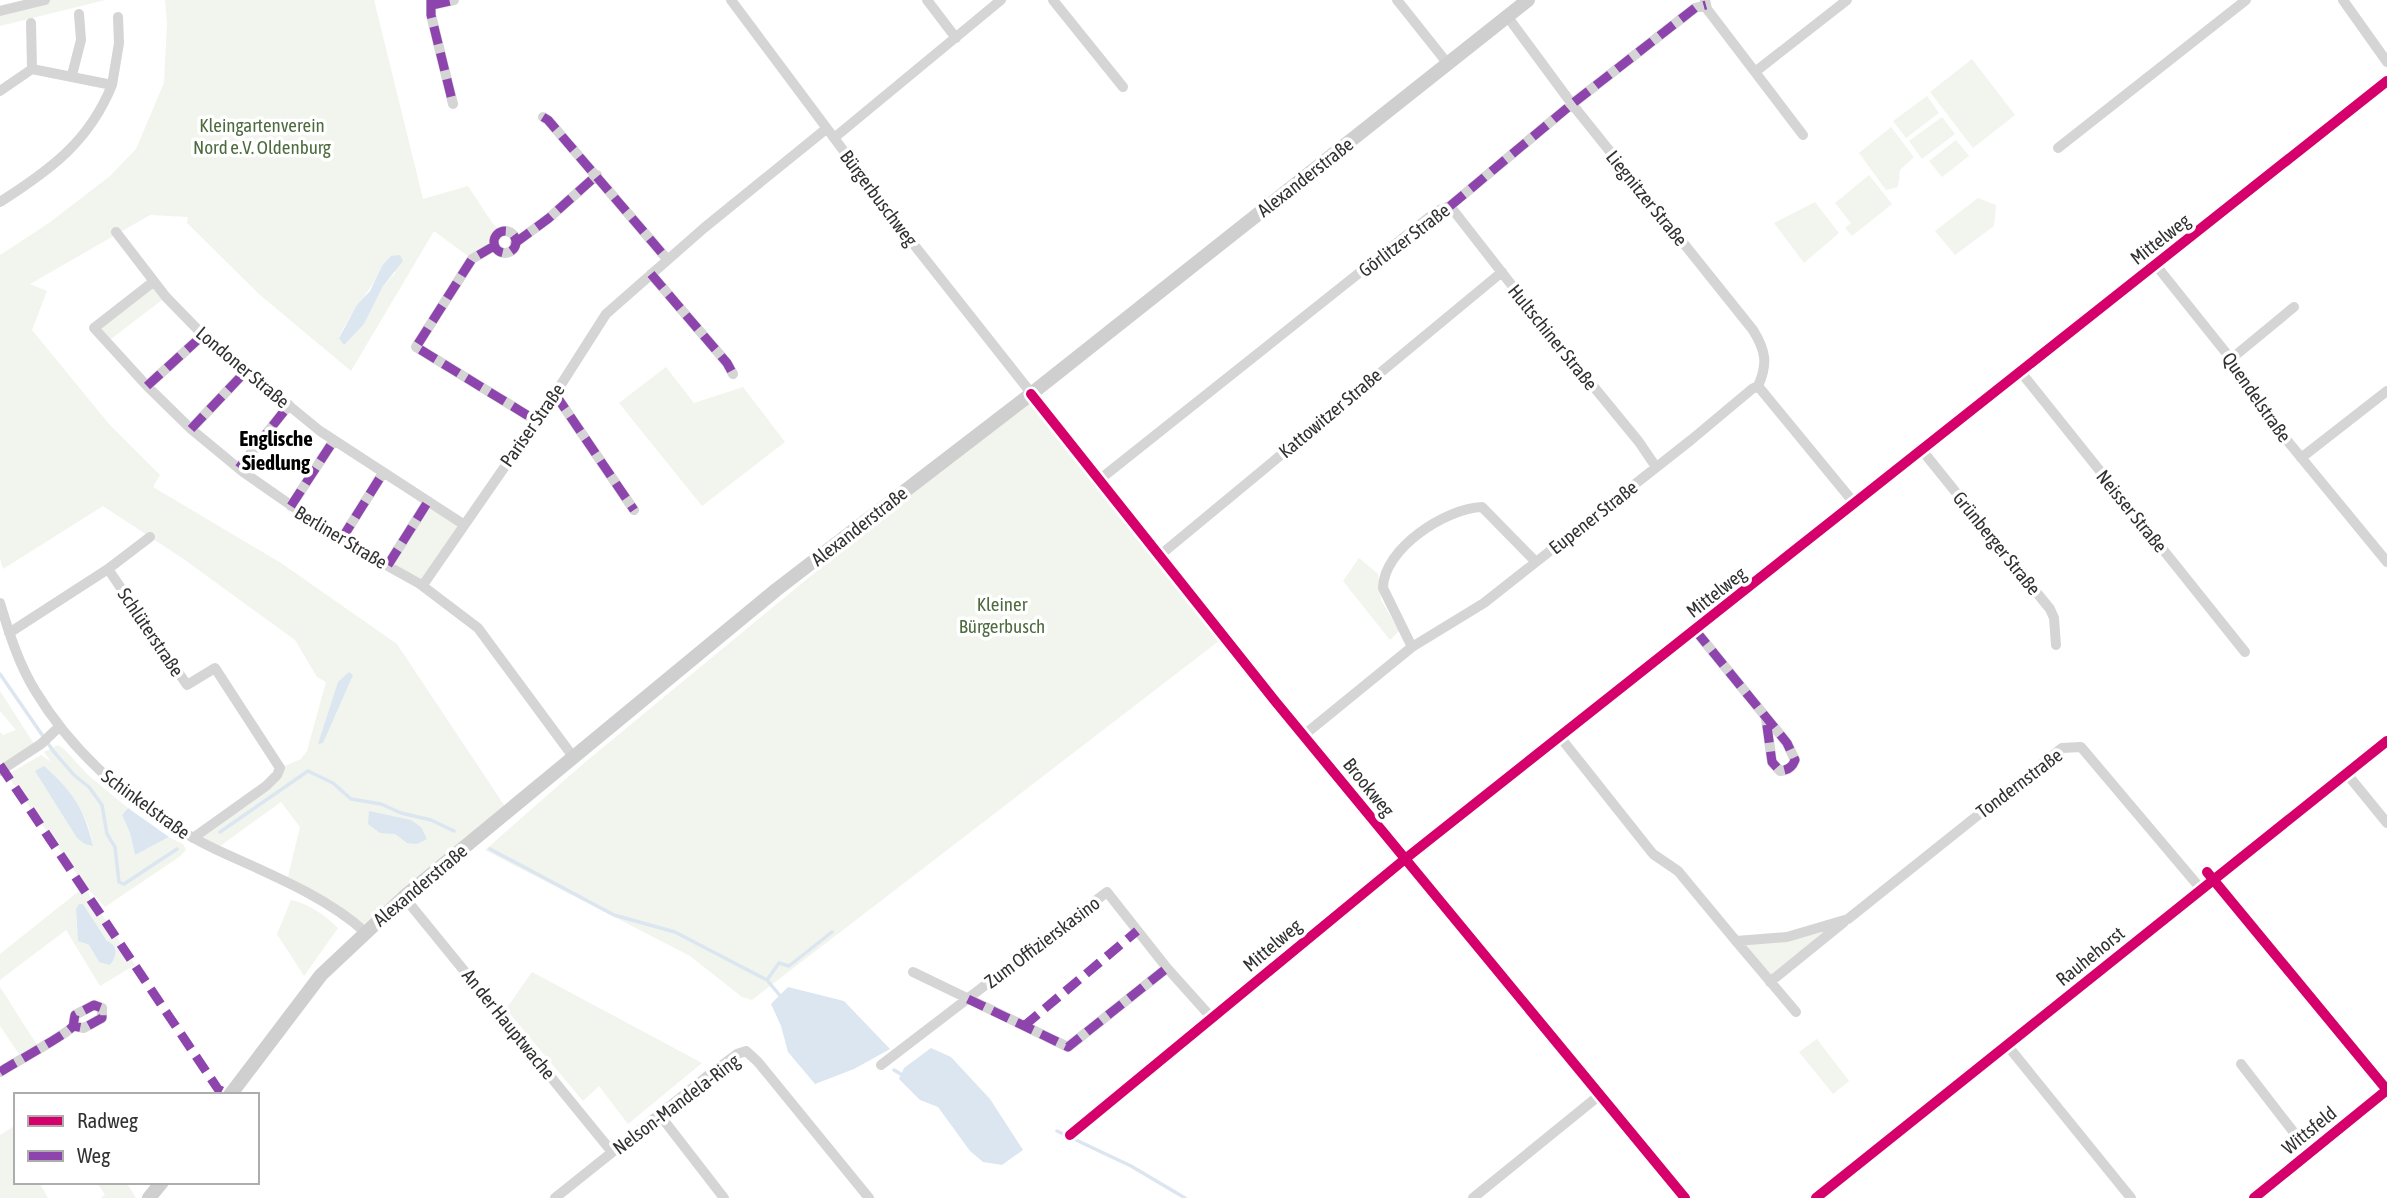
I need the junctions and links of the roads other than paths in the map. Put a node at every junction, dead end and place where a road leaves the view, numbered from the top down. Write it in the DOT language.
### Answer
graph roads {
  1 [pos="45,0"];
  2 [pos="454,0"];
  3 [pos="731,0"];
  4 [pos="927,0"];
  5 [pos="1002,0"];
  6 [pos="1053,0"];
  7 [pos="1397,0"];
  8 [pos="1528,0"];
  9 [pos="1847,0"];
  10 [pos="2246,0"];
  11 [pos="2343,0"];
  12 [pos="432,3"];
  13 [pos="1705,3"];
  14 [pos="0,11"];
  15 [pos="79,14"];
  16 [pos="1507,16"];
  17 [pos="117,17"];
  18 [pos="31,23"];
  19 [pos="956,38"];
  20 [pos="2387,62"];
  21 [pos="1448,64"];
  22 [pos="32,69"];
  23 [pos="1755,72"];
  24 [pos="72,75"];
  25 [pos="2387,81"];
  26 [pos="112,85"];
  27 [pos="1123,87"];
  28 [pos="0,92"];
  29 [pos="453,104"];
  30 [pos="1572,104"];
  31 [pos="543,117"];
  32 [pos="826,129"];
  33 [pos="1803,135"];
  34 [pos="834,138"];
  35 [pos="2058,148"];
  36 [pos="597,175"];
  37 [pos="0,202"];
  38 [pos="1450,206"];
  39 [pos="116,232"];
  40 [pos="667,259"];
  41 [pos="2155,264"];
  42 [pos="1502,272"];
  43 [pos="651,274"];
  44 [pos="153,282"];
  45 [pos="2294,307"];
  46 [pos="203,335"];
  47 [pos="2231,359"];
  48 [pos="246,370"];
  49 [pos="2020,372"];
  50 [pos="733,374"];
  51 [pos="147,386"];
  52 [pos="1758,386"];
  53 [pos="2387,391"];
  54 [pos="555,394"];
  55 [pos="1031,394"];
  56 [pos="289,405"];
  57 [pos="535,420"];
  58 [pos="191,429"];
  59 [pos="334,440"];
  60 [pos="1921,449"];
  61 [pos="2301,458"];
  62 [pos="1656,467"];
  63 [pos="239,468"];
  64 [pos="383,473"];
  65 [pos="1099,480"];
  66 [pos="427,503"];
  67 [pos="1855,503"];
  68 [pos="291,506"];
  69 [pos="634,510"];
  70 [pos="463,524"];
  71 [pos="150,537"];
  72 [pos="341,540"];
  73 [pos="1160,556"];
  74 [pos="1536,562"];
  75 [pos="2387,562"];
  76 [pos="388,565"];
  77 [pos="108,569"];
  78 [pos="422,585"];
  79 [pos="0,603"];
  80 [pos="1695,630"];
  81 [pos="9,633"];
  82 [pos="2056,645"];
  83 [pos="1412,647"];
  84 [pos="2245,652"];
  85 [pos="1766,719"];
  86 [pos="59,727"];
  87 [pos="1304,735"];
  88 [pos="1560,737"];
  89 [pos="2387,741"];
  90 [pos="574,758"];
  91 [pos="0,771"];
  92 [pos="2347,774"];
  93 [pos="2387,823"];
  94 [pos="193,838"];
  95 [pos="1405,859"];
  96 [pos="2201,890"];
  97 [pos="404,897"];
  98 [pos="1848,919"];
  99 [pos="365,932"];
  100 [pos="1736,941"];
  101 [pos="1167,968"];
  102 [pos="913,972"];
  103 [pos="1770,982"];
  104 [pos="968,999"];
  105 [pos="1796,1012"];
  106 [pos="1211,1017"];
  107 [pos="73,1026"];
  108 [pos="2007,1045"];
  109 [pos="2241,1064"];
  110 [pos="881,1065"];
  111 [pos="0,1072"];
  112 [pos="2387,1090"];
  113 [pos="232,1093"];
  114 [pos="1601,1094"];
  115 [pos="660,1114"];
  116 [pos="1070,1135"];
  117 [pos="612,1152"];
  118 [pos="2309,1152"];
  119 [pos="160,1184"];
  120 [pos="569,1187"];
  121 [pos="149,1198"];
  122 [pos="555,1198"];
  123 [pos="577,1198"];
  124 [pos="724,1198"];
  125 [pos="869,1198"];
  126 [pos="1473,1198"];
  127 [pos="1685,1198"];
  128 [pos="1816,1198"];
  129 [pos="2131,1198"];
  130 [pos="2254,1198"];
  1 -- 14 [label="street"];
  2 -- 12 [label="street"];
  3 -- 32 [label="street, Bürgerbuschweg"];
  4 -- 19 [label="street"];
  5 -- 19 [label="street"];
  6 -- 27 [label="street"];
  7 -- 21 [label="street"];
  8 -- 16 [label="main road, Alexanderstraße"];
  9 -- 23 [label="street"];
  10 -- 35 [label="street"];
  11 -- 20 [label="street"];
  12 -- 29 [label="street"];
  13 -- 23 [label="street"];
  13 -- 30 [label="street, Görlitzer Straße"];
  15 -- 24 [label="street"];
  16 -- 21 [label="main road, Alexanderstraße"];
  16 -- 30 [label="street, Liegnitzer Straße"];
  17 -- 26 [label="street"];
  18 -- 22 [label="street"];
  19 -- 34 [label="street"];
  21 -- 55 [label="main road, Alexanderstraße"];
  22 -- 24 [label="street"];
  22 -- 28 [label="street"];
  23 -- 33 [label="street"];
  24 -- 26 [label="street"];
  25 -- 41 [label="street, Mittelweg"];
  26 -- 37 [label="street"];
  30 -- 38 [label="street, Görlitzer Straße"];
  30 -- 52 [label="street, Liegnitzer Straße"];
  31 -- 36 [label="street"];
  32 -- 34 [label="street, Bürgerbuschweg"];
  32 -- 40 [label="street, Pariser Straße"];
  34 -- 55 [label="street, Bürgerbuschweg"];
  36 -- 40 [label="street"];
  36 -- 57 [label="street"];
  38 -- 42 [label="street, Hultschiner Straße"];
  38 -- 65 [label="street, Görlitzer Straße"];
  39 -- 44 [label="street, Londoner Straße"];
  40 -- 43 [label="street, Pariser Straße"];
  41 -- 47 [label="street, Quendelstraße"];
  41 -- 49 [label="street, Mittelweg"];
  42 -- 62 [label="street, Hultschiner Straße"];
  42 -- 73 [label="street, Kattowitzer Straße"];
  43 -- 50 [label="street"];
  43 -- 54 [label="street, Pariser Straße"];
  44 -- 46 [label="street, Londoner Straße"];
  44 -- 51 [label="street, Berliner Straße"];
  45 -- 47 [label="street"];
  46 -- 48 [label="street, Londoner Straße"];
  46 -- 51 [label="street"];
  47 -- 61 [label="street, Quendelstraße"];
  48 -- 56 [label="street, Londoner Straße"];
  48 -- 58 [label="street"];
  49 -- 60 [label="street, Mittelweg"];
  49 -- 84 [label="street, Neisser Straße"];
  51 -- 58 [label="street, Berliner Straße"];
  52 -- 62 [label="street, Eupener Straße"];
  52 -- 67 [label="street"];
  53 -- 61 [label="street"];
  54 -- 57 [label="street, Pariser Straße"];
  54 -- 69 [label="street"];
  55 -- 65 [label="street, Brookweg"];
  55 -- 90 [label="main road, Alexanderstraße"];
  56 -- 59 [label="street, Londoner Straße"];
  56 -- 63 [label="street"];
  57 -- 70 [label="street, Pariser Straße"];
  58 -- 63 [label="street, Berliner Straße"];
  59 -- 64 [label="street, Londoner Straße"];
  59 -- 68 [label="street"];
  60 -- 67 [label="street, Mittelweg"];
  60 -- 82 [label="street, Grünberger Straße"];
  61 -- 75 [label="street, Quendelstraße"];
  62 -- 74 [label="street, Eupener Straße"];
  63 -- 68 [label="street, Berliner Straße"];
  64 -- 66 [label="street, Londoner Straße"];
  64 -- 72 [label="street"];
  65 -- 73 [label="street, Brookweg"];
  66 -- 70 [label="street, Londoner Straße"];
  66 -- 76 [label="street"];
  67 -- 80 [label="street, Mittelweg"];
  68 -- 72 [label="street, Berliner Straße"];
  70 -- 78 [label="street, Pariser Straße"];
  71 -- 77 [label="street, Schlüterstraße"];
  72 -- 76 [label="street, Berliner Straße"];
  73 -- 87 [label="street, Brookweg"];
  74 -- 83 [label="street, Eupener Straße"];
  74 -- 83 [label="street"];
  76 -- 78 [label="street, Berliner Straße"];
  77 -- 81 [label="street, Schlüterstraße"];
  77 -- 94 [label="street, Schlüterstraße"];
  78 -- 90 [label="street, Berliner Straße"];
  79 -- 81 [label="street, Schinkelstraße"];
  80 -- 85 [label="street"];
  80 -- 88 [label="street, Mittelweg"];
  81 -- 86 [label="street, Schinkelstraße"];
  83 -- 87 [label="street, Eupener Straße"];
  86 -- 91 [label="street"];
  86 -- 94 [label="street, Schinkelstraße"];
  87 -- 95 [label="street, Brookweg"];
  88 -- 95 [label="street, Mittelweg"];
  88 -- 100 [label="street"];
  89 -- 92 [label="street, Rauhehorst"];
  90 -- 97 [label="main road, Alexanderstraße"];
  92 -- 93 [label="street"];
  92 -- 96 [label="street, Rauhehorst"];
  94 -- 99 [label="street, Schinkelstraße"];
  95 -- 106 [label="street, Mittelweg"];
  95 -- 114 [label="street, Brookweg"];
  96 -- 98 [label="street, Tondernstraße"];
  96 -- 108 [label="street, Rauhehorst"];
  97 -- 99 [label="main road, Alexanderstraße"];
  97 -- 117 [label="street, An der Hauptwache"];
  98 -- 100 [label="street, Tondernstraße"];
  98 -- 103 [label="street, Tondernstraße"];
  99 -- 113 [label="main road, Alexanderstraße"];
  100 -- 103 [label="street"];
  101 -- 104 [label="street, Zum Offizierskasino"];
  101 -- 104 [label="street, Zum Offizierskasino"];
  101 -- 106 [label="street, Zum Offizierskasino"];
  102 -- 104 [label="street, Zum Offizierskasino"];
  103 -- 105 [label="street"];
  104 -- 110 [label="street, Zum Offizierskasino"];
  106 -- 116 [label="street, Mittelweg"];
  107 -- 111 [label="street"];
  108 -- 128 [label="street, Rauhehorst"];
  108 -- 129 [label="street"];
  109 -- 118 [label="street"];
  112 -- 118 [label="street, Wittsfeld"];
  114 -- 126 [label="street"];
  114 -- 127 [label="street, Brookweg"];
  115 -- 117 [label="street, Nelson-Mandela-Ring"];
  115 -- 124 [label="street"];
  115 -- 125 [label="street, Nelson-Mandela-Ring"];
  117 -- 120 [label="street, Nelson-Mandela-Ring"];
  118 -- 130 [label="street, Wittsfeld"];
  119 -- 121 [label="main road"];
  120 -- 122 [label="street, Nelson-Mandela-Ring"];
  120 -- 123 [label="street"];
}
